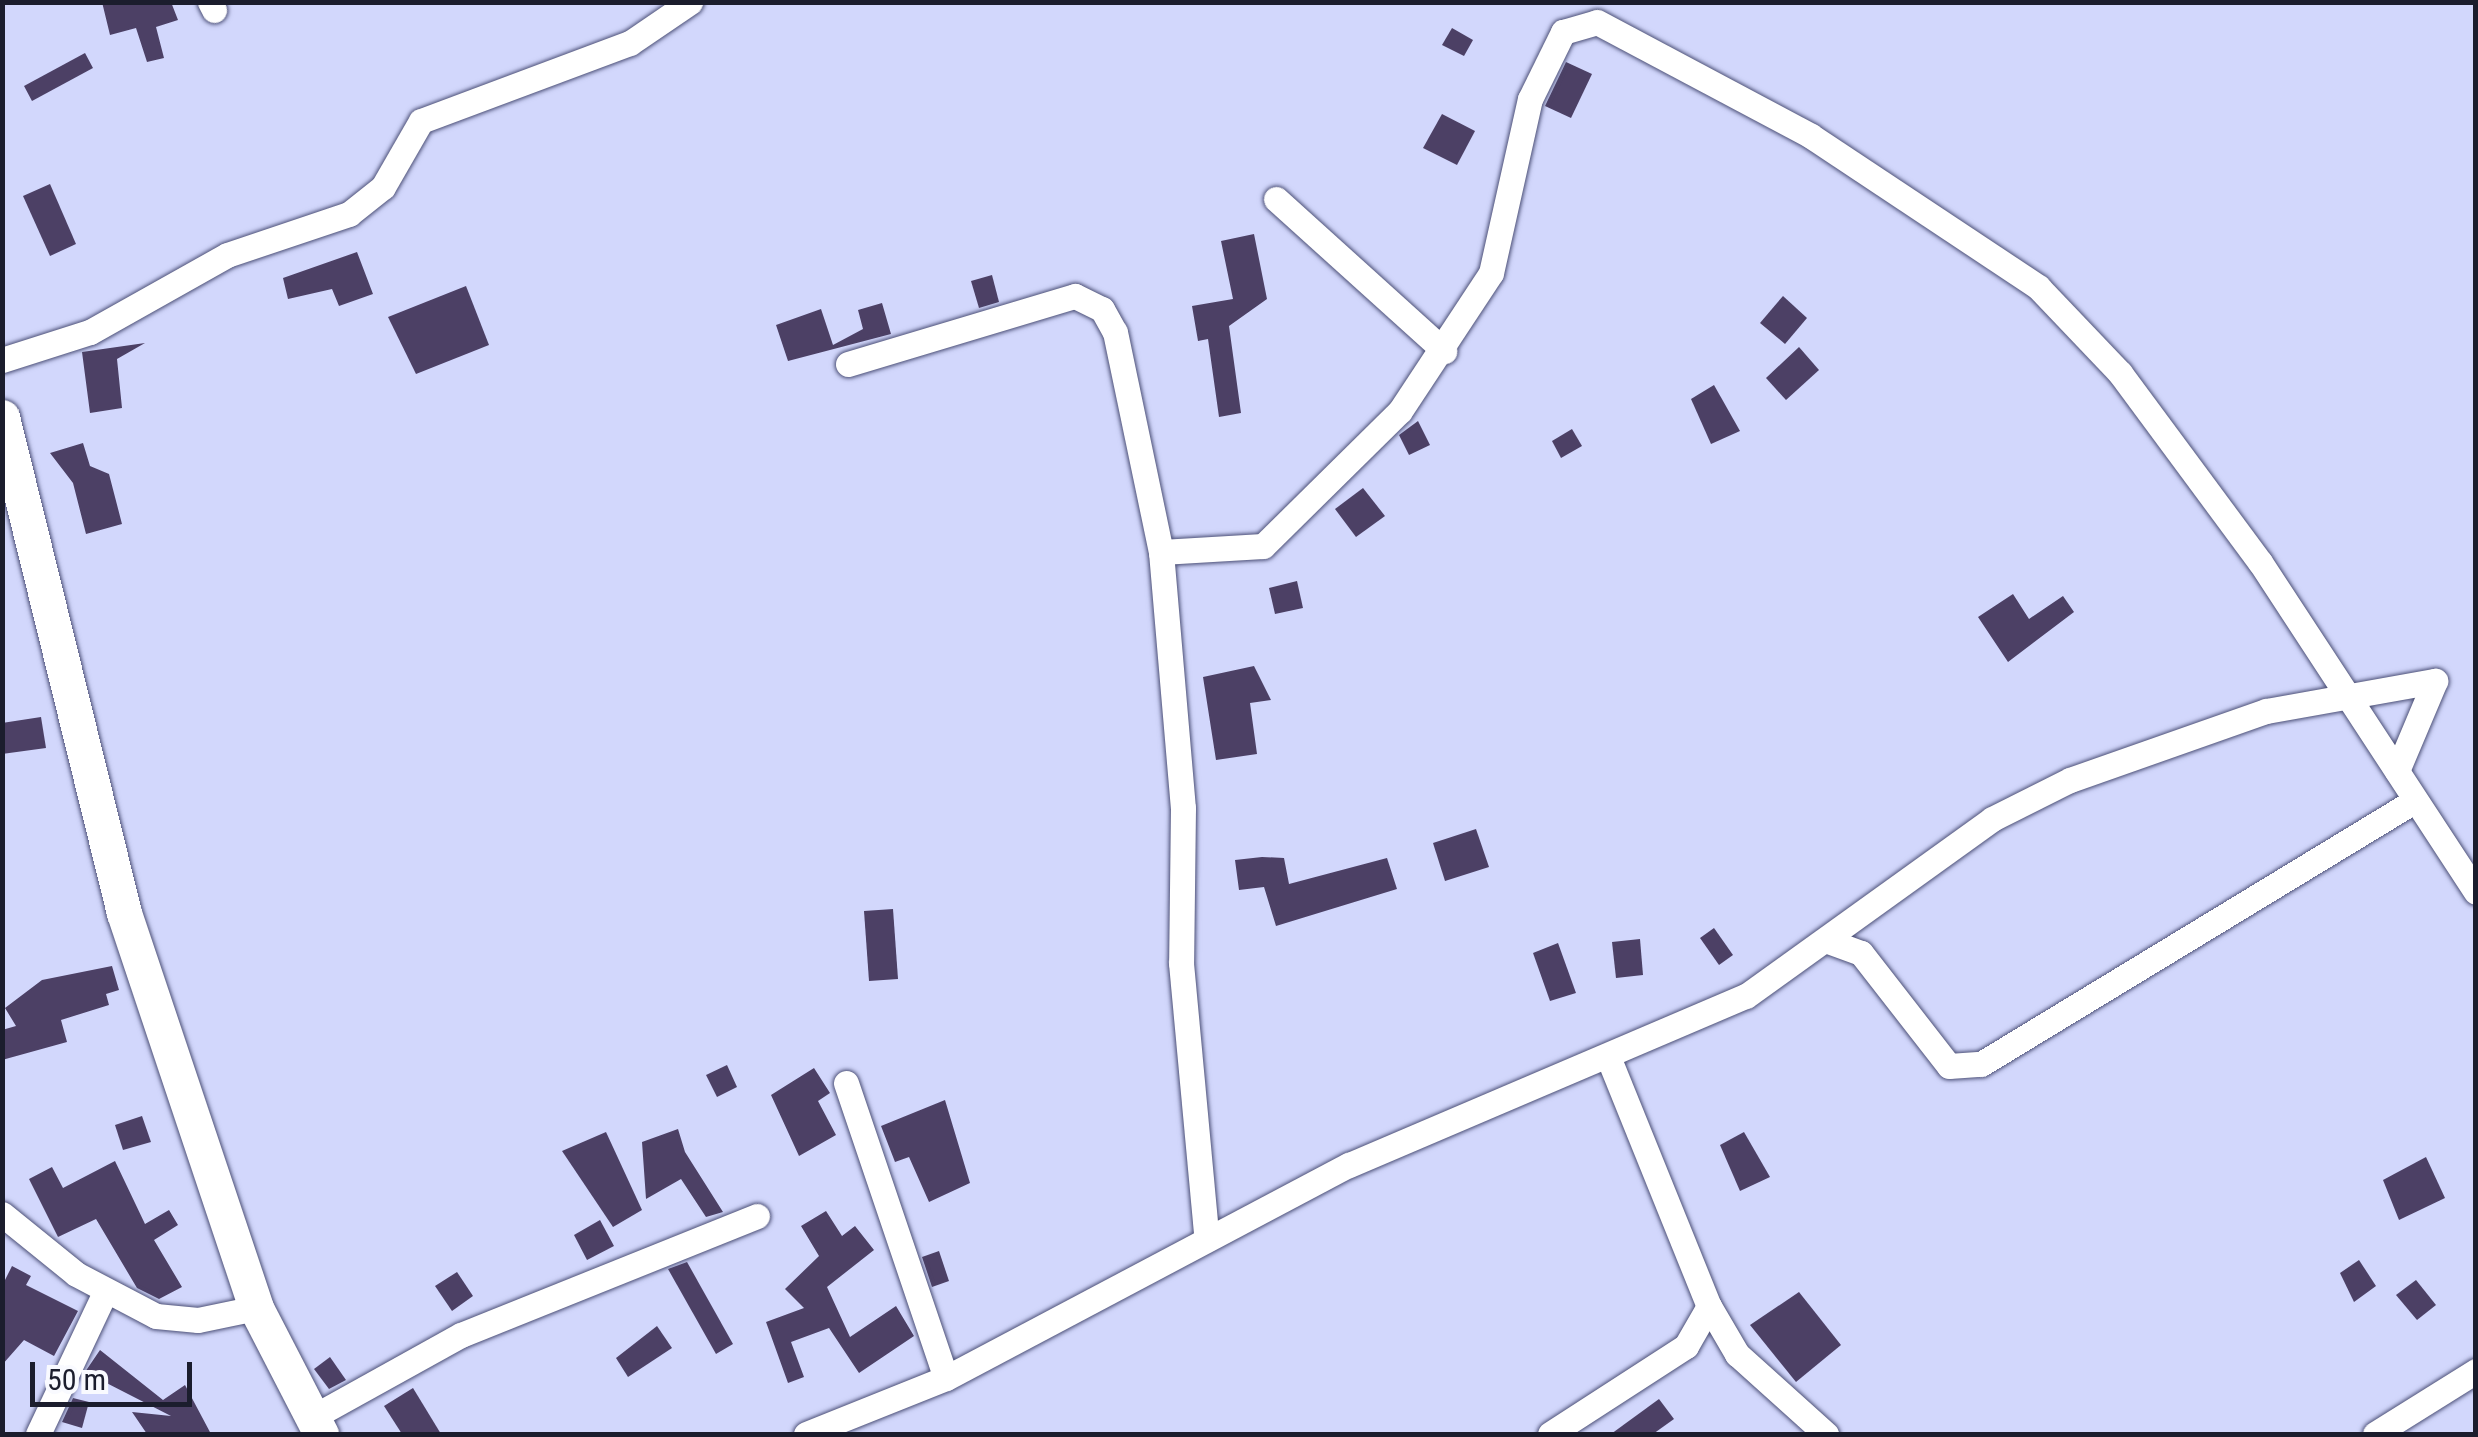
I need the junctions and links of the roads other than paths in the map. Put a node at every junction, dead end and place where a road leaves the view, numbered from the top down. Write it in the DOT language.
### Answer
graph roads {
  1 [pos="690,2"];
  2 [pos="1276,199"];
  3 [pos="1444,351"];
  4 [pos="2,360"];
  5 [pos="848,364"];
  6 [pos="2,417"];
  7 [pos="1161,552"];
  8 [pos="2343,697"];
  9 [pos="2397,771"];
  10 [pos="2414,802"];
  11 [pos="2476,892"];
  12 [pos="1828,940"];
  13 [pos="1610,1059"];
  14 [pos="846,1083"];
  15 [pos="2,1214"];
  16 [pos="757,1216"];
  17 [pos="1206,1235"];
  18 [pos="105,1292"];
  19 [pos="1709,1306"];
  20 [pos="256,1308"];
  21 [pos="2476,1370"];
  22 [pos="946,1378"];
  23 [pos="316,1426"];
  24 [pos="38,1434"];
  25 [pos="806,1434"];
  26 [pos="1550,1434"];
  27 [pos="1826,1434"];
  28 [pos="2375,1434"];
  1 -- 4 [label="street"];
  2 -- 3 [label="street"];
  3 -- 7 [label="street"];
  3 -- 8 [label="street"];
  5 -- 7 [label="street"];
  6 -- 20 [label="main road"];
  7 -- 17 [label="street"];
  8 -- 9 [label="street"];
  8 -- 9 [label="street"];
  8 -- 12 [label="street"];
  9 -- 10 [label="street"];
  10 -- 11 [label="street"];
  10 -- 12 [label="street"];
  12 -- 13 [label="street"];
  13 -- 17 [label="street"];
  13 -- 19 [label="street"];
  14 -- 22 [label="street"];
  15 -- 18 [label="street"];
  16 -- 23 [label="street"];
  17 -- 22 [label="street"];
  18 -- 20 [label="street"];
  18 -- 24 [label="street"];
  19 -- 26 [label="street"];
  19 -- 27 [label="street"];
  20 -- 23 [label="main road"];
  21 -- 28 [label="street"];
  22 -- 25 [label="street"];
}
